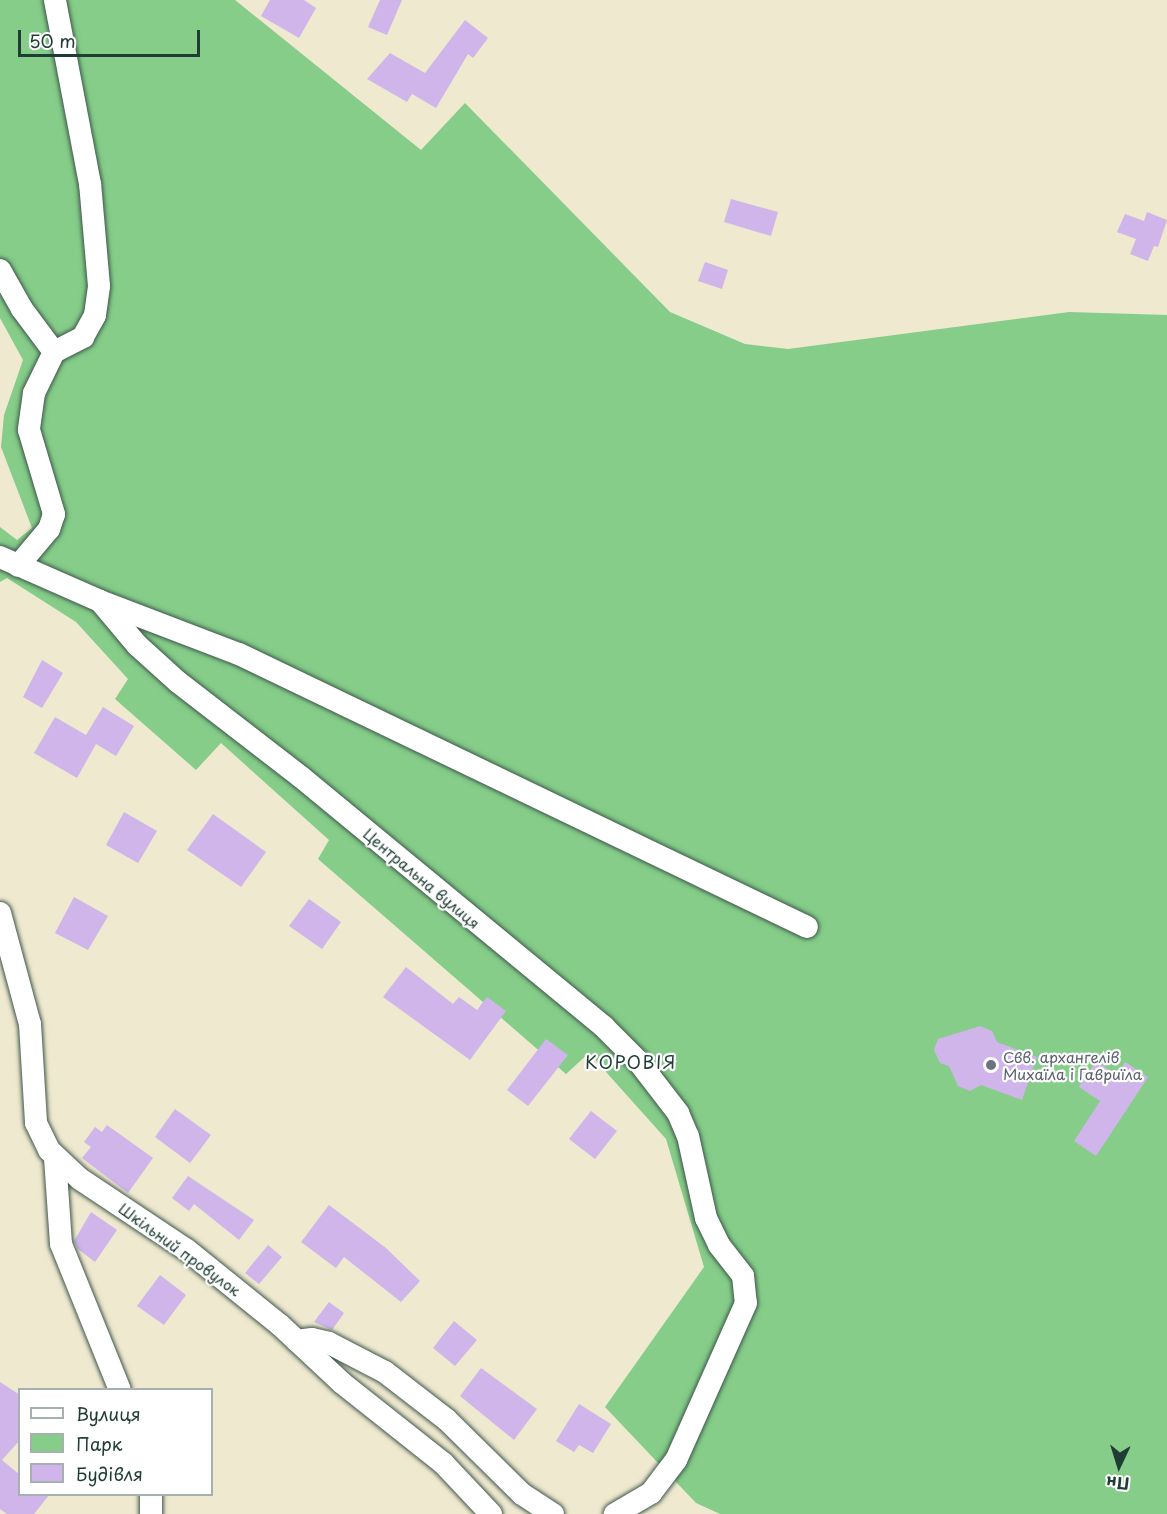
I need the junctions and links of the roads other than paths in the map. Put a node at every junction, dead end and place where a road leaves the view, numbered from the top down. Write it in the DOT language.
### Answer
graph roads {
  1 [pos="55,0"];
  2 [pos="0,270"];
  3 [pos="54,352"];
  4 [pos="9,562"];
  5 [pos="100,601"];
  6 [pos="0,914"];
  7 [pos="807,927"];
  8 [pos="56,1158"];
  9 [pos="297,1341"];
  10 [pos="120,1388"];
  11 [pos="151,1496"];
  12 [pos="151,1514"];
  13 [pos="491,1514"];
  14 [pos="553,1514"];
  15 [pos="615,1514"];
  1 -- 3 [label="street"];
  2 -- 3 [label="street"];
  3 -- 4 [label="street"];
  4 -- 5 [label="street, Центральна вулиця"];
  5 -- 7 [label="street"];
  5 -- 15 [label="street, Центральна вулиця"];
  6 -- 8 [label="street, Шкільний провулок"];
  8 -- 9 [label="street, Шкільний провулок"];
  8 -- 10 [label="street"];
  9 -- 13 [label="street, Шкільний провулок"];
  9 -- 14 [label="street"];
  11 -- 12 [label="street"];
}
